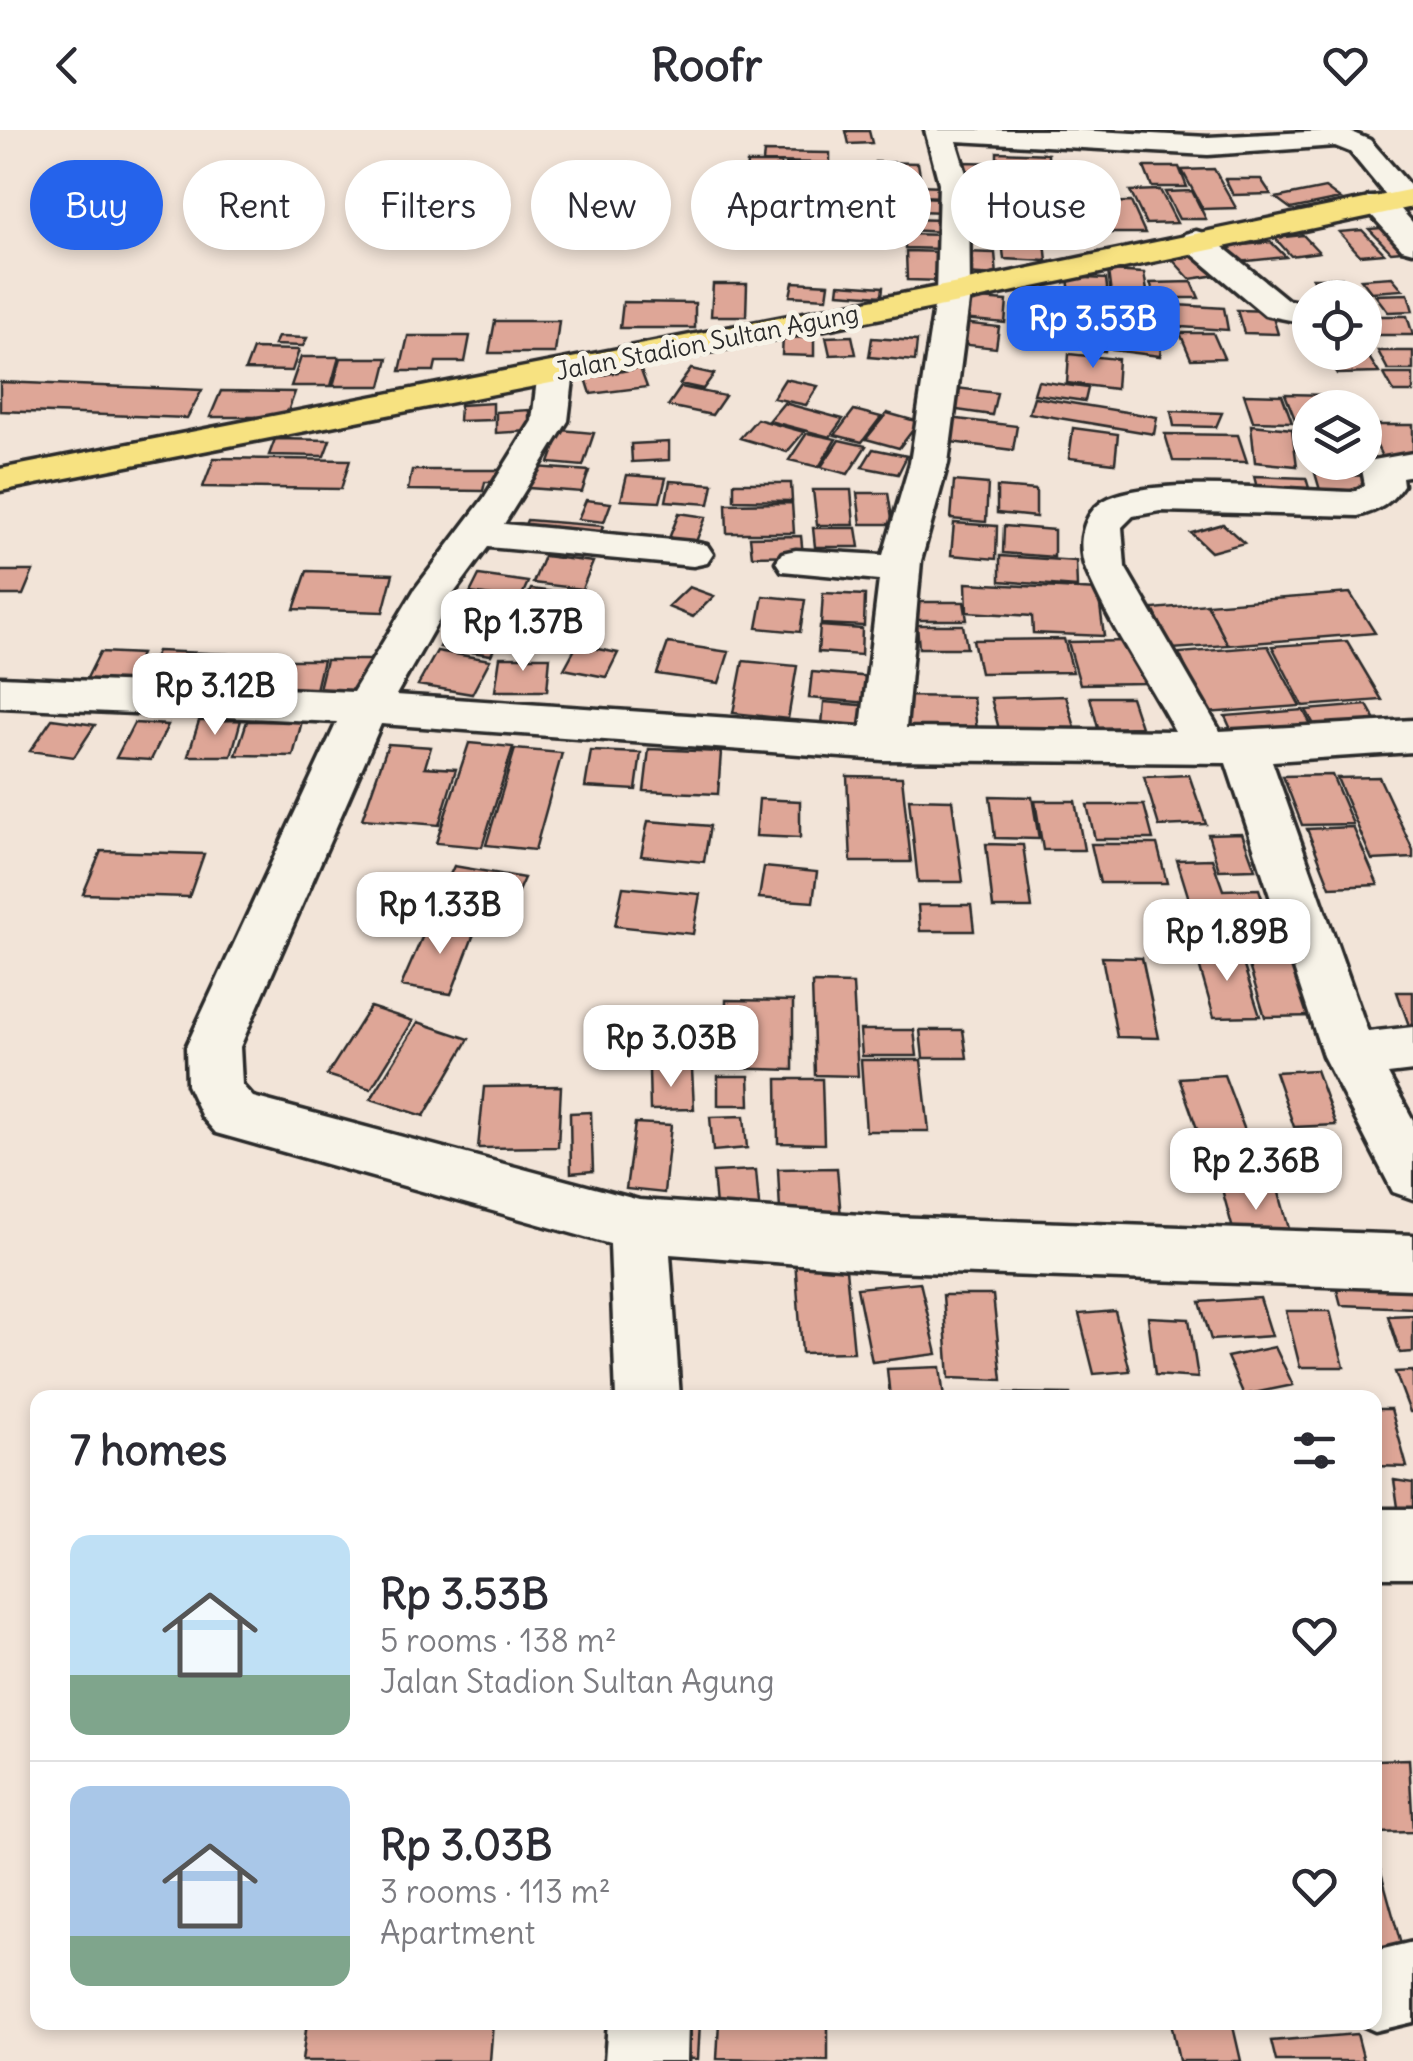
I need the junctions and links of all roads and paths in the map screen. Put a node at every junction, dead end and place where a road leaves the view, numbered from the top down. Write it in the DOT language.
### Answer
graph roads {
  1 [pos="940,131"];
  2 [pos="1399,200"];
  3 [pos="1196,240"];
  4 [pos="1413,242"];
  5 [pos="953,294"];
  6 [pos="1292,311"];
  7 [pos="556,371"];
  8 [pos="1413,464"];
  9 [pos="0,480"];
  10 [pos="477,534"];
  11 [pos="693,554"];
  12 [pos="796,562"];
  13 [pos="900,569"];
  14 [pos="0,692"];
  15 [pos="366,708"];
  16 [pos="1413,736"];
  17 [pos="882,744"];
  18 [pos="1226,747"];
  19 [pos="1413,1049"];
  20 [pos="1350,1056"];
  21 [pos="1413,1174"];
  22 [pos="638,1226"];
  23 [pos="1413,1262"];
  24 [pos="648,1390"];
  25 [pos="1413,1543"];
  26 [pos="1382,1544"];
  27 [pos="1413,1982"];
  28 [pos="1382,1989"];
  29 [pos="648,2030"];
  30 [pos="646,2061"];
  1 -- 2 [label="street"];
  1 -- 5 [label="street"];
  2 -- 3 [label="main road, Jalan Stadion Sultan Agung"];
  2 -- 4 [label="street"];
  3 -- 5 [label="main road, Jalan Stadion Sultan Agung"];
  3 -- 6 [label="street"];
  5 -- 7 [label="main road, Jalan Stadion Sultan Agung"];
  5 -- 13 [label="street"];
  7 -- 9 [label="main road, Jalan Stadion Sultan Agung"];
  7 -- 10 [label="street"];
  8 -- 18 [label="street"];
  10 -- 11 [label="street"];
  10 -- 15 [label="street"];
  12 -- 13 [label="street"];
  13 -- 17 [label="street"];
  14 -- 15 [label="street"];
  15 -- 17 [label="street"];
  15 -- 22 [label="street"];
  16 -- 18 [label="street"];
  17 -- 18 [label="street"];
  18 -- 20 [label="street"];
  19 -- 20 [label="street"];
  20 -- 21 [label="street"];
  22 -- 23 [label="street"];
  22 -- 24 [label="street"];
  25 -- 26 [label="street"];
  27 -- 28 [label="street"];
  29 -- 30 [label="street"];
}
